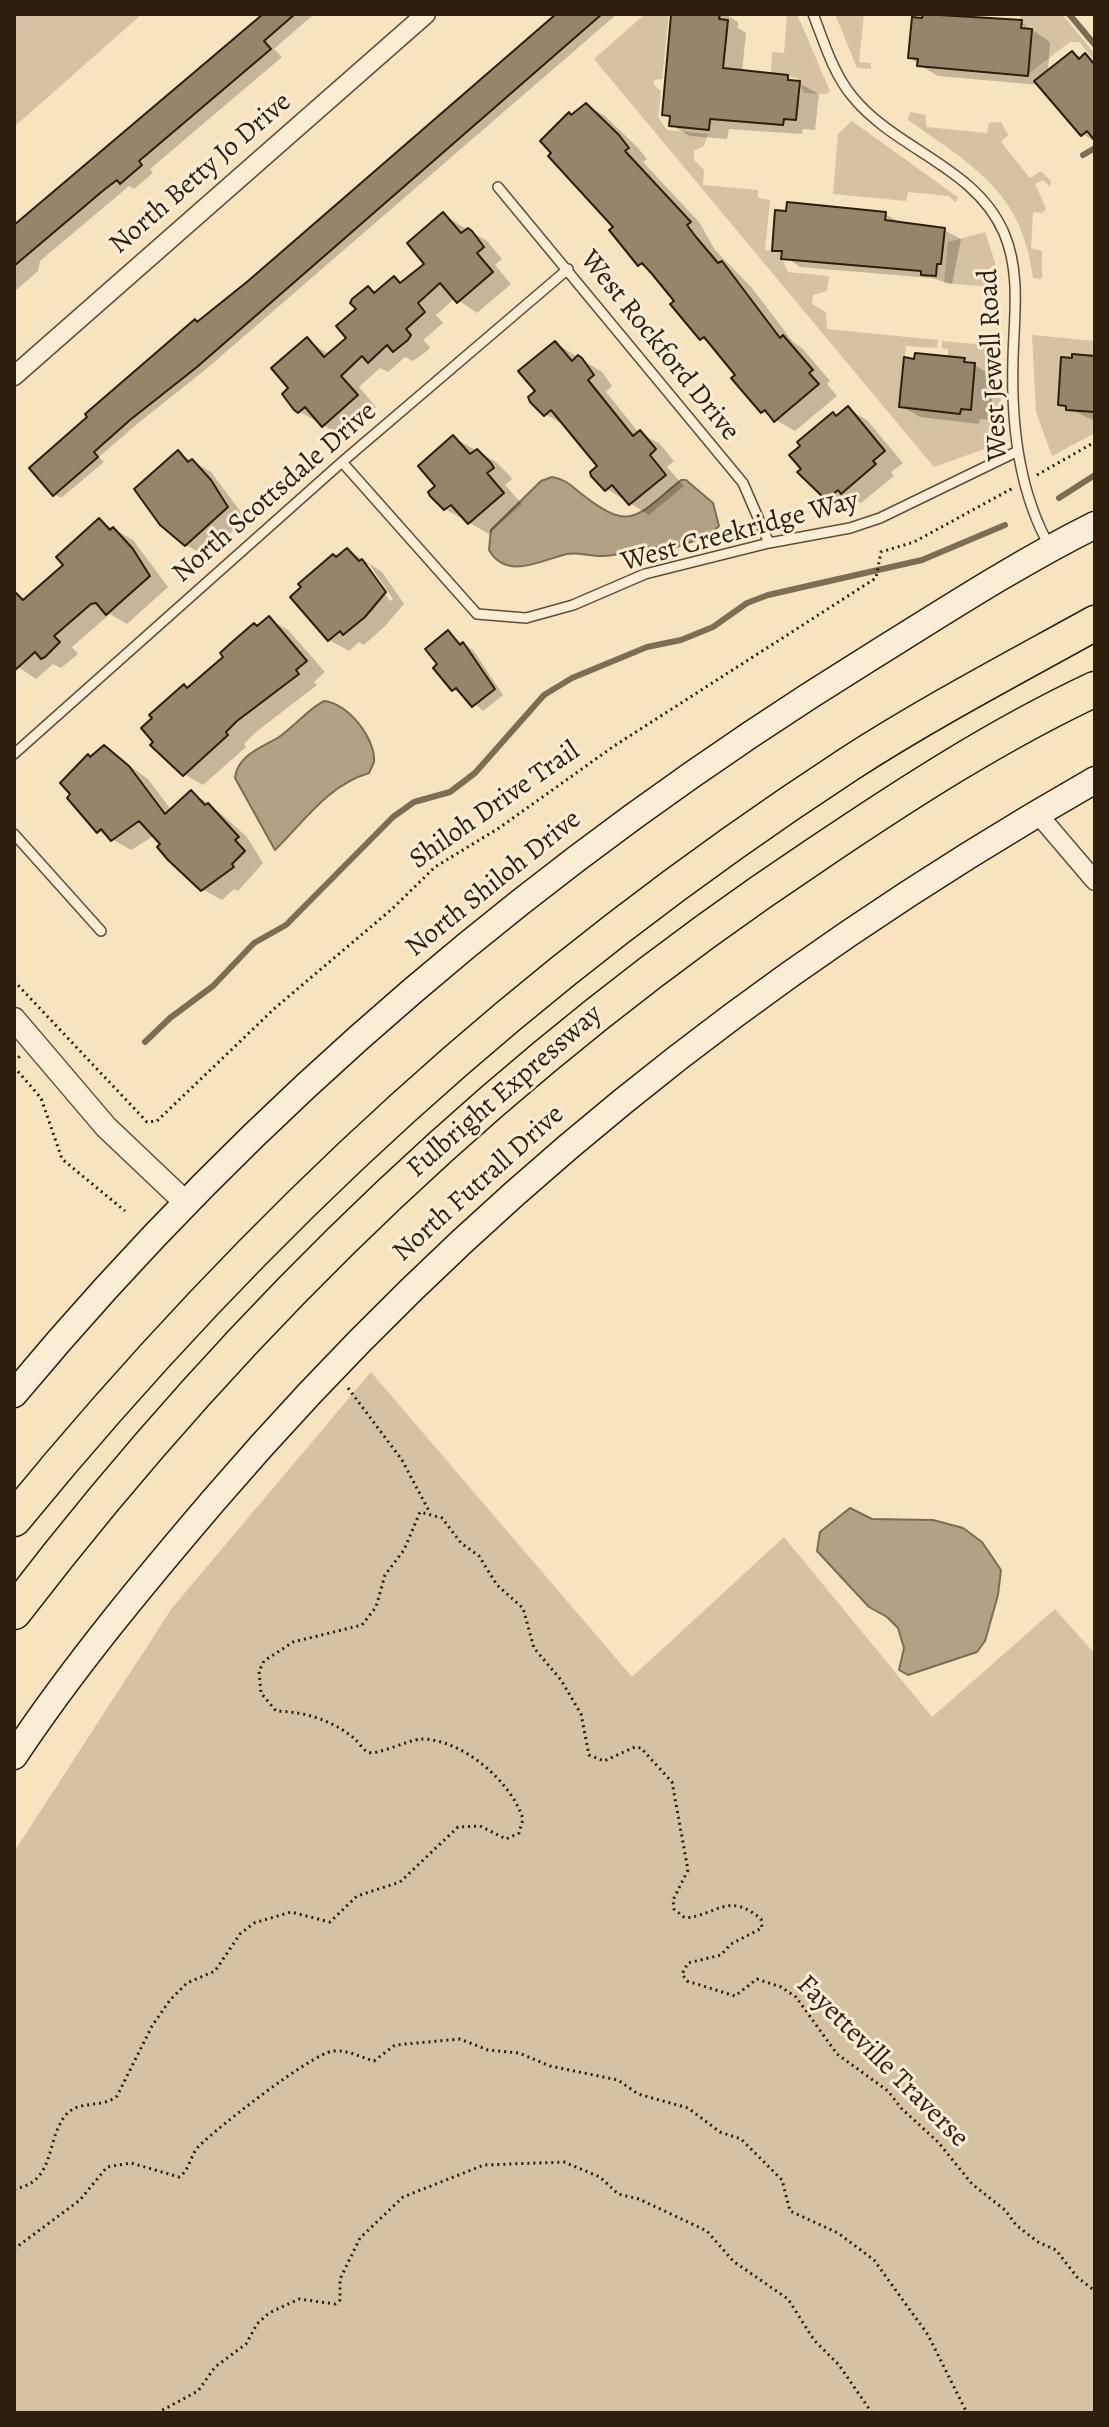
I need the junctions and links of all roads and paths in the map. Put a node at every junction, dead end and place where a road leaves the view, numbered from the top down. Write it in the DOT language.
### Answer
graph roads {
  1 [pos="426,14"];
  2 [pos="813,14"];
  3 [pos="498,187"];
  4 [pos="568,269"];
  5 [pos="14,376"];
  6 [pos="1095,442"];
  7 [pos="1016,452"];
  8 [pos="342,462"];
  9 [pos="1053,463"];
  10 [pos="1010,489"];
  11 [pos="1095,525"];
  12 [pos="769,543"];
  13 [pos="1050,547"];
  14 [pos="1095,623"];
  15 [pos="1095,689"];
  16 [pos="1079,700"];
  17 [pos="14,754"];
  18 [pos="1095,780"];
  19 [pos="1037,813"];
  20 [pos="14,834"];
  21 [pos="1095,881"];
  22 [pos="101,931"];
  23 [pos="14,981"];
  24 [pos="14,1019"];
  25 [pos="14,1067"];
  26 [pos="185,1202"];
  27 [pos="125,1211"];
  28 [pos="343,1382"];
  29 [pos="14,1394"];
  30 [pos="429,1512"];
  31 [pos="14,1519"];
  32 [pos="14,1612"];
  33 [pos="14,1756"];
  34 [pos="14,2189"];
  35 [pos="14,2249"];
  36 [pos="1095,2291"];
  37 [pos="157,2413"];
  38 [pos="872,2413"];
  39 [pos="967,2413"];
  1 -- 5 [label="street, North Betty Jo Drive"];
  2 -- 7 [label="lane, West Jewell Road"];
  3 -- 4 [label="lane, West Rockford Drive"];
  4 -- 8 [label="lane, North Scottsdale Drive"];
  4 -- 12 [label="lane, West Rockford Drive"];
  6 -- 9 [label="path"];
  7 -- 12 [label="lane, West Creekridge Way"];
  7 -- 13 [label="lane, West Jewell Road"];
  8 -- 12 [label="lane, West Creekridge Way"];
  8 -- 17 [label="lane, North Scottsdale Drive"];
  10 -- 23 [label="path, Shiloh Drive Trail"];
  11 -- 13 [label="main road, North Shiloh Drive"];
  13 -- 26 [label="main road, North Shiloh Drive"];
  14 -- 31 [label="highway, Fulbright Expressway"];
  15 -- 16 [label="highway, Fulbright Expressway"];
  16 -- 32 [label="highway, Fulbright Expressway"];
  18 -- 19 [label="main road, North Futrall Drive"];
  19 -- 21 [label="street"];
  19 -- 33 [label="main road, North Futrall Drive"];
  20 -- 22 [label="lane"];
  24 -- 26 [label="street"];
  25 -- 27 [label="path"];
  26 -- 29 [label="main road, North Shiloh Drive"];
  28 -- 30 [label="path"];
  30 -- 34 [label="path"];
  30 -- 36 [label="path, Fayetteville Traverse"];
  35 -- 39 [label="path"];
  37 -- 38 [label="path"];
}
